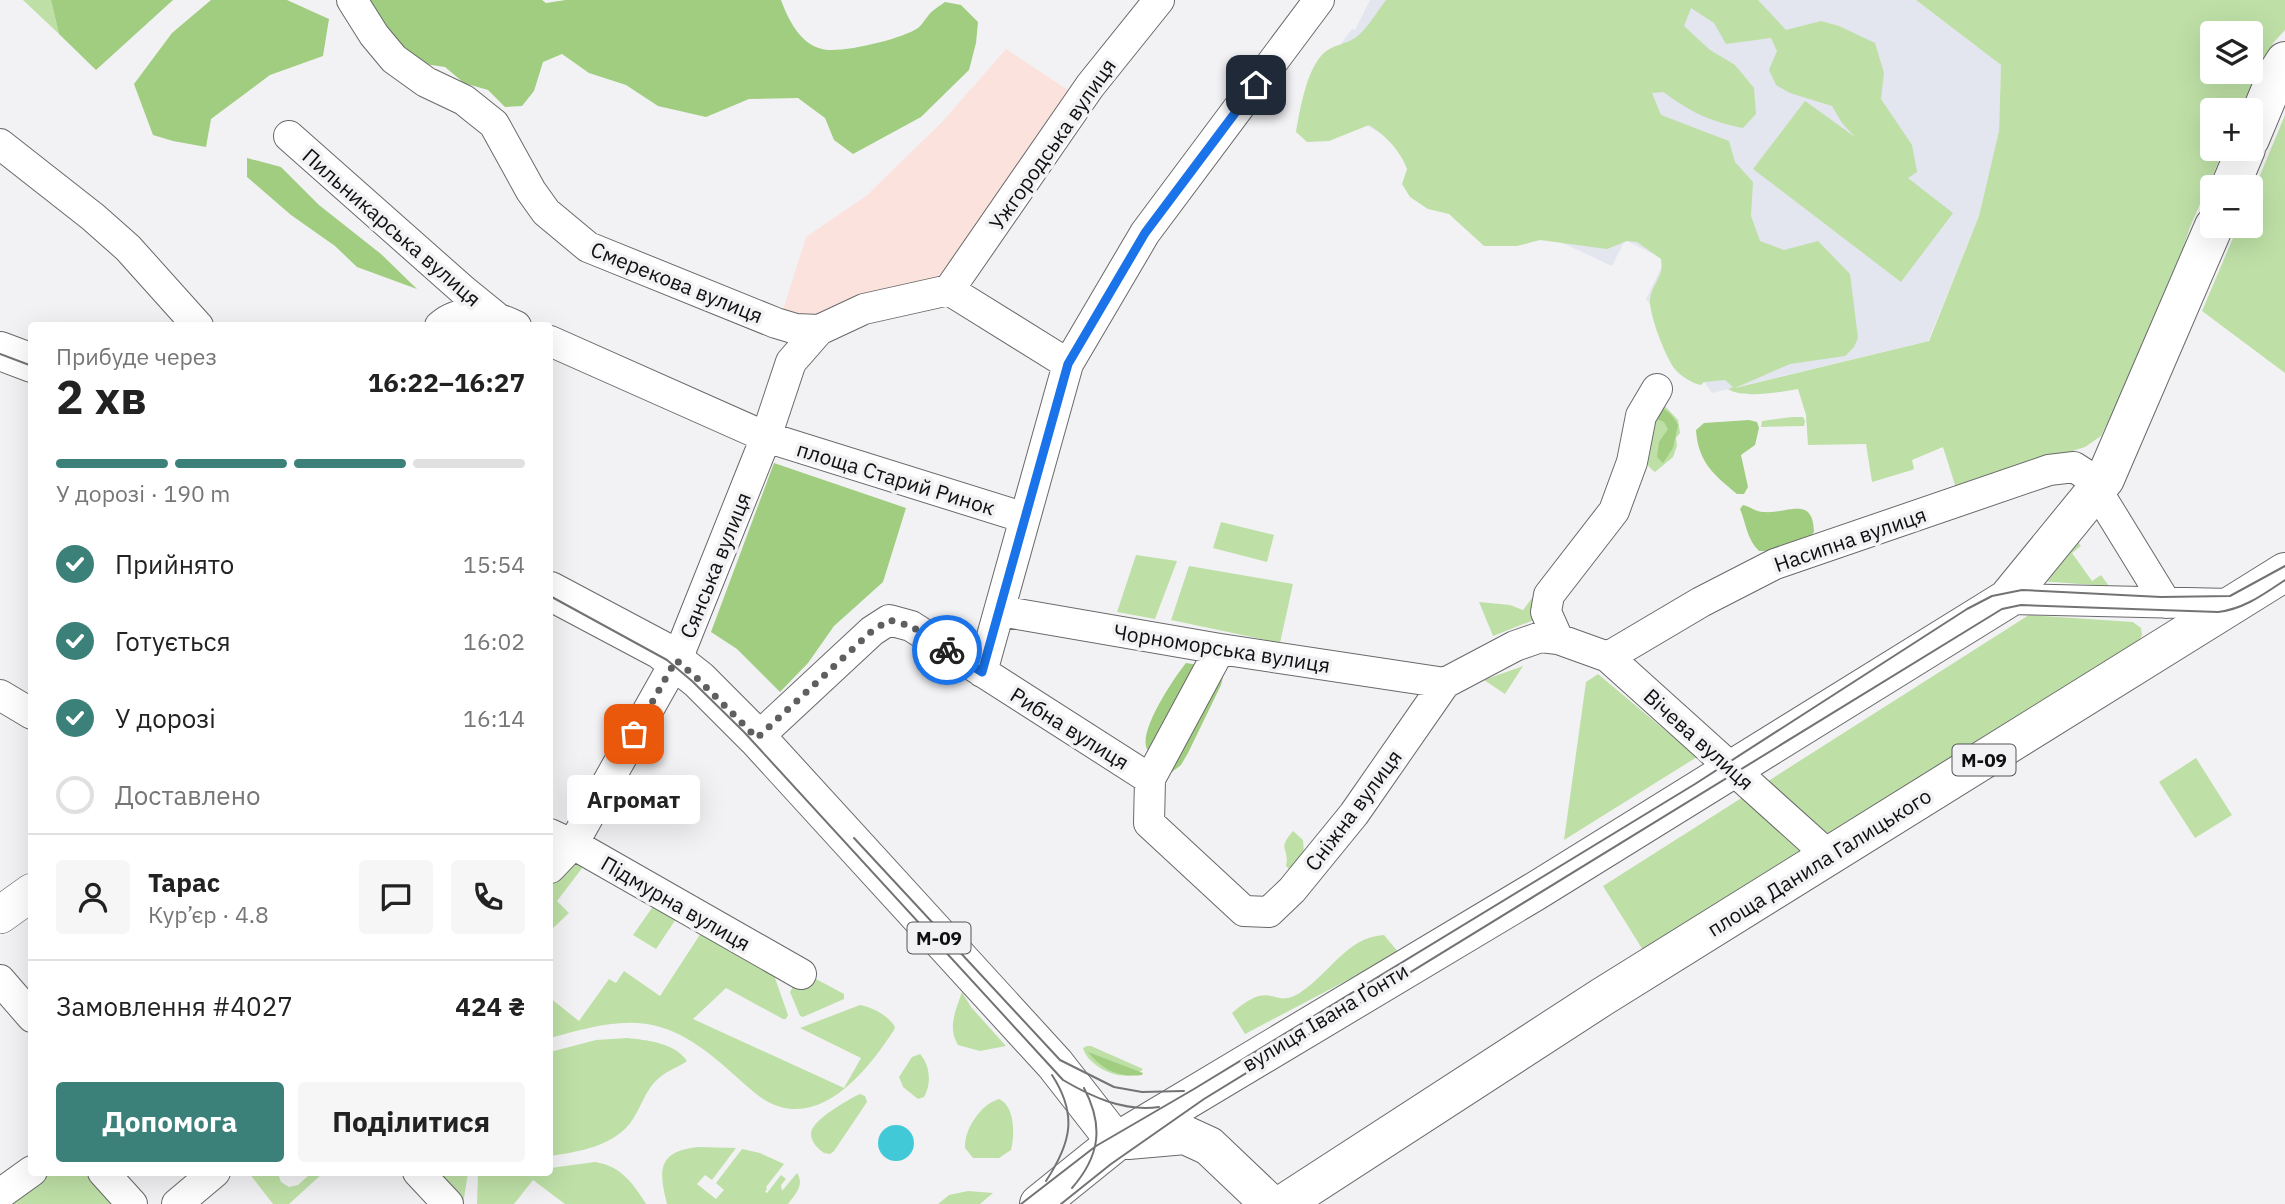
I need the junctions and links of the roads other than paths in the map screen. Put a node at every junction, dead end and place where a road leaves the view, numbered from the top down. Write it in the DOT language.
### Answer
graph roads {
  1 [pos="352,0"];
  2 [pos="1159,0"];
  3 [pos="1319,0"];
  4 [pos="2285,61"];
  5 [pos="2263,108"];
  6 [pos="289,136"];
  7 [pos="0,144"];
  8 [pos="2209,238"];
  9 [pos="949,290"];
  10 [pos="506,321"];
  11 [pos="194,322"];
  12 [pos="446,322"];
  13 [pos="819,330"];
  14 [pos="553,342"];
  15 [pos="0,351"];
  16 [pos="28,362"];
  17 [pos="1068,364"];
  18 [pos="1657,389"];
  19 [pos="766,437"];
  20 [pos="2098,491"];
  21 [pos="1025,518"];
  22 [pos="2285,572"];
  23 [pos="553,593"];
  24 [pos="2007,598"];
  25 [pos="2166,603"];
  26 [pos="2231,604"];
  27 [pos="1000,611"];
  28 [pos="1559,639"];
  29 [pos="1220,649"];
  30 [pos="1608,657"];
  31 [pos="676,660"];
  32 [pos="982,672"];
  33 [pos="1445,683"];
  34 [pos="0,695"];
  35 [pos="28,712"];
  36 [pos="757,738"];
  37 [pos="1731,769"];
  38 [pos="1150,779"];
  39 [pos="561,839"];
  40 [pos="1829,856"];
  41 [pos="553,859"];
  42 [pos="28,894"];
  43 [pos="0,915"];
  44 [pos="801,974"];
  45 [pos="0,980"];
  46 [pos="28,1012"];
  47 [pos="1116,1142"];
  48 [pos="28,1174"];
  49 [pos="107,1176"];
  50 [pos="210,1176"];
  51 [pos="422,1176"];
  52 [pos="0,1194"];
  53 [pos="132,1204"];
  54 [pos="177,1204"];
  55 [pos="448,1204"];
  56 [pos="1039,1204"];
  57 [pos="1270,1204"];
  58 [pos="1283,1204"];
  1 -- 13 [label="street, Смерекова вулиця"];
  2 -- 9 [label="street, Ужгородська вулиця"];
  3 -- 17 [label="street"];
  4 -- 5 [label="main road"];
  6 -- 10 [label="street, Пильникарська вулиця"];
  7 -- 11 [label="street"];
  8 -- 20 [label="main road"];
  9 -- 13 [label="street"];
  9 -- 17 [label="street"];
  10 -- 12 [label="street, Пильникарська вулиця"];
  13 -- 19 [label="street, Сянська вулиця"];
  14 -- 19 [label="street"];
  15 -- 16 [label="main road"];
  17 -- 21 [label="street"];
  18 -- 28 [label="street"];
  19 -- 21 [label="street, площа Старий Ринок"];
  19 -- 31 [label="street, Сянська вулиця"];
  20 -- 24 [label="main road"];
  20 -- 25 [label="street"];
  20 -- 30 [label="street, Насипна вулиця"];
  21 -- 27 [label="street"];
  22 -- 26 [label="main road, М-09"];
  23 -- 31 [label="main road, М-09"];
  24 -- 25 [label="street"];
  24 -- 37 [label="main road"];
  25 -- 26 [label="street"];
  26 -- 40 [label="main road, площа Данила Галицького / М-09"];
  27 -- 29 [label="street, Чорноморська вулиця"];
  27 -- 32 [label="street"];
  28 -- 30 [label="street, Вічева вулиця"];
  28 -- 33 [label="street"];
  29 -- 33 [label="street, Чорноморська вулиця"];
  29 -- 38 [label="street"];
  30 -- 37 [label="street, Вічева вулиця"];
  31 -- 36 [label="main road, М-09"];
  31 -- 39 [label="street, Сянська вулиця"];
  32 -- 36 [label="street, Рибна вулиця"];
  32 -- 38 [label="street, Рибна вулиця"];
  33 -- 38 [label="street, Сніжна вулиця"];
  34 -- 35 [label="street"];
  36 -- 47 [label="main road, М-09"];
  37 -- 40 [label="street, Вічева вулиця"];
  37 -- 47 [label="main road, вулиця Івана Ґонти"];
  39 -- 41 [label="street, Сянська вулиця"];
  39 -- 44 [label="street, Підмурна вулиця"];
  40 -- 58 [label="main road, площа Данила Галицького / М-09"];
  42 -- 43 [label="street"];
  45 -- 46 [label="street"];
  47 -- 56 [label="main road, вулиця Івана Ґонти"];
  47 -- 57 [label="main road"];
  48 -- 52 [label="street"];
  49 -- 53 [label="street"];
  50 -- 54 [label="street"];
  51 -- 55 [label="street"];
}
